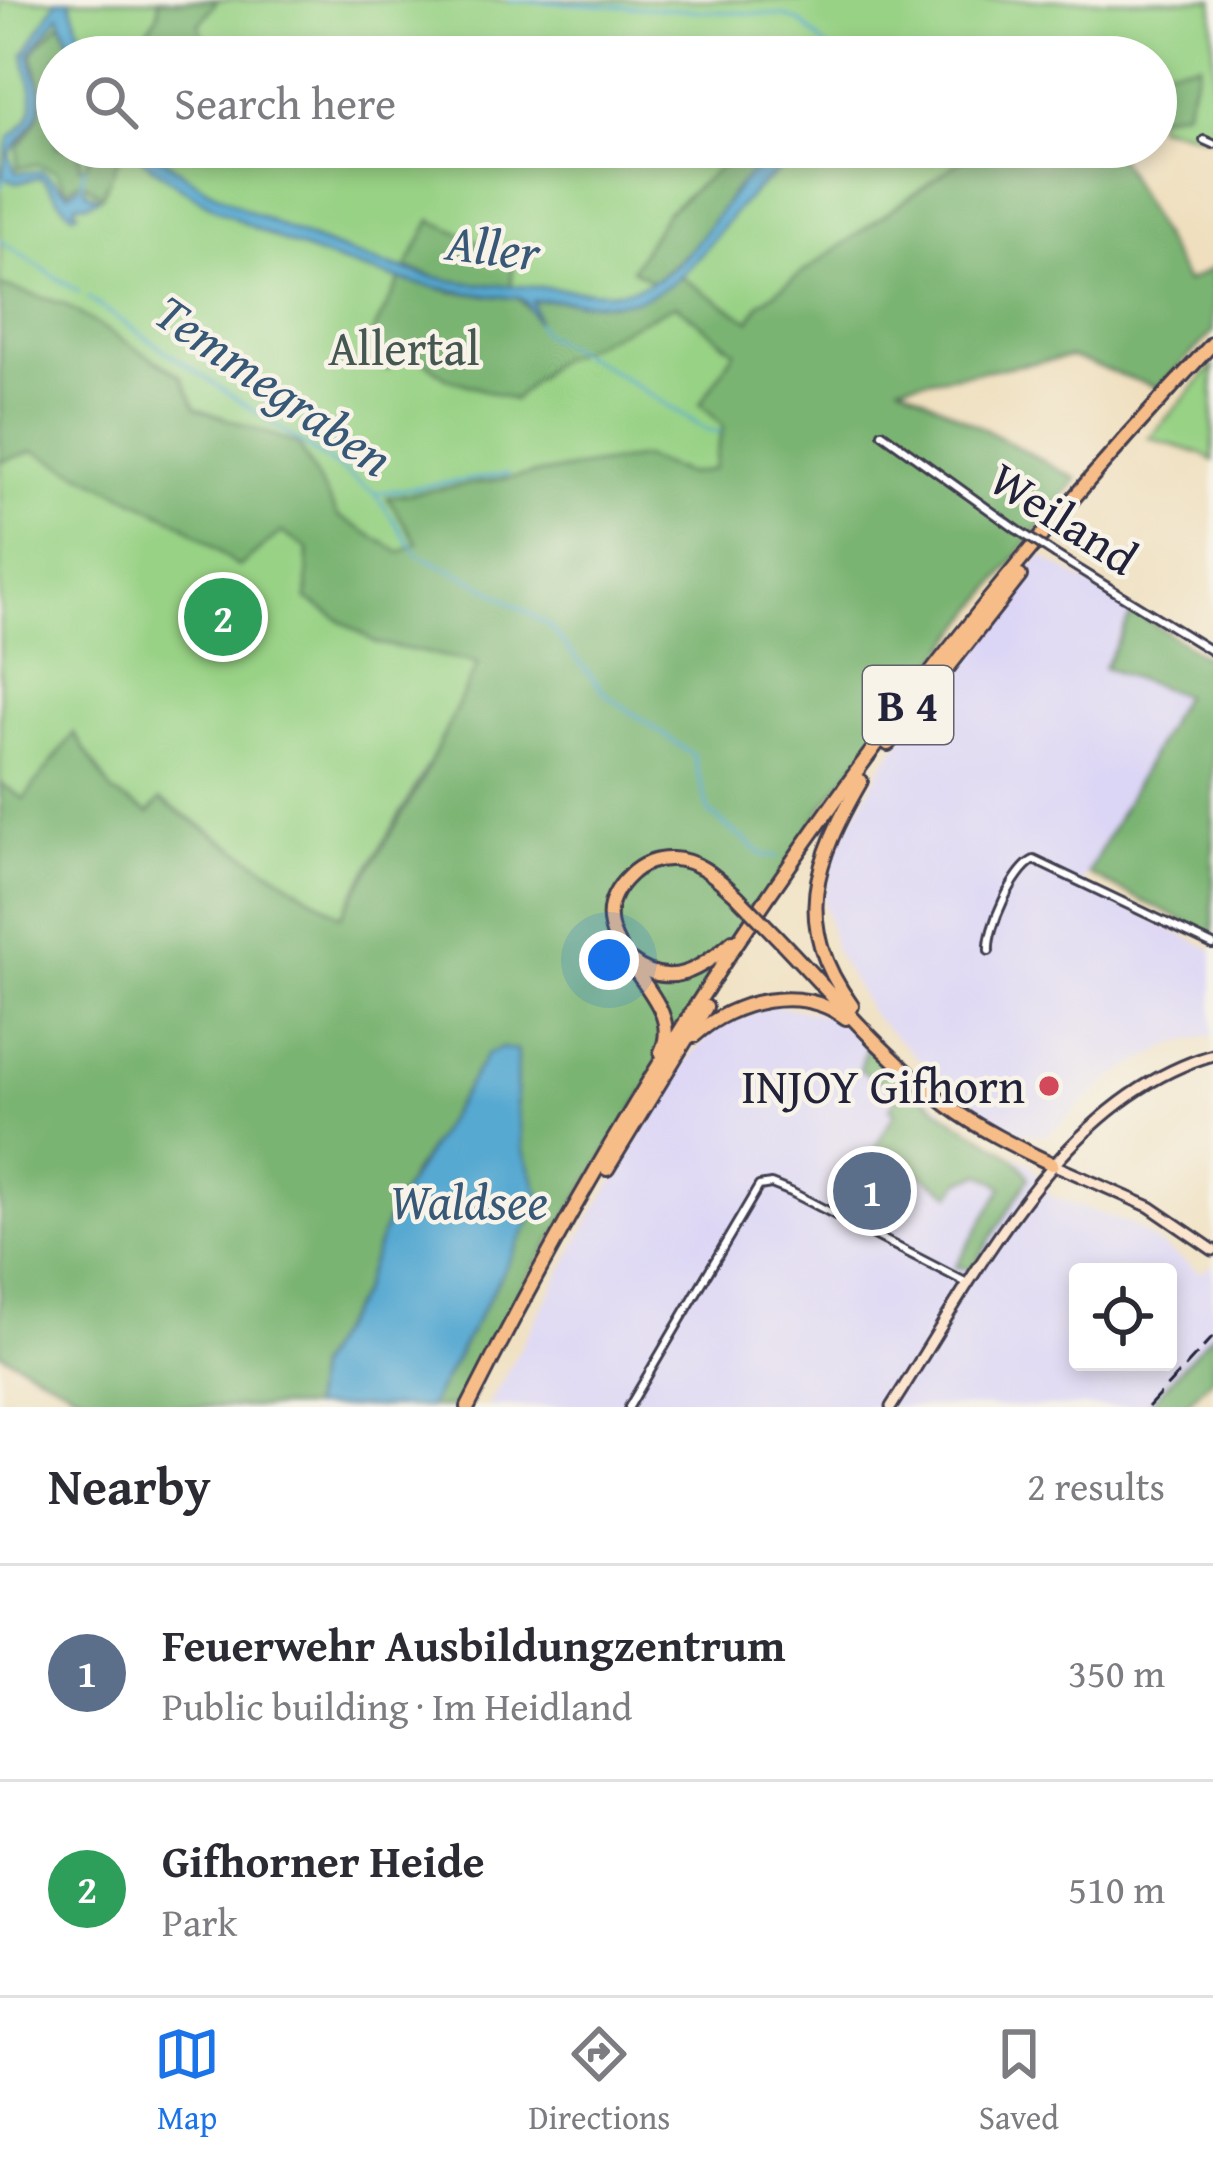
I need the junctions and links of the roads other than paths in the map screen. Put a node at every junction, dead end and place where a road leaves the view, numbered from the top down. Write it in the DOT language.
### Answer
graph roads {
  1 [pos="1213,343"];
  2 [pos="1213,354"];
  3 [pos="882,433"];
  4 [pos="1213,652"];
  5 [pos="861,781"];
  6 [pos="747,928"];
  7 [pos="1213,945"];
  8 [pos="989,951"];
  9 [pos="621,952"];
  10 [pos="877,1040"];
  11 [pos="680,1049"];
  12 [pos="1213,1054"];
  13 [pos="655,1071"];
  14 [pos="1052,1164"];
  15 [pos="1213,1250"];
  16 [pos="970,1285"];
  17 [pos="473,1407"];
  18 [pos="629,1407"];
  19 [pos="891,1407"];
  1 -- 6 [label="highway, B 4"];
  2 -- 5 [label="highway, B 4"];
  3 -- 4 [label="street, Weiland, bridge"];
  5 -- 10 [label="highway"];
  5 -- 11 [label="highway, B 4"];
  6 -- 9 [label="highway"];
  6 -- 13 [label="highway, B 4"];
  7 -- 8 [label="street"];
  9 -- 10 [label="highway, bridge"];
  9 -- 13 [label="highway"];
  10 -- 11 [label="highway"];
  10 -- 14 [label="highway"];
  11 -- 17 [label="highway, B 4"];
  12 -- 14 [label="street"];
  13 -- 17 [label="highway, B 4"];
  14 -- 15 [label="street"];
  14 -- 16 [label="street"];
  16 -- 18 [label="street"];
  16 -- 19 [label="street"];
}
